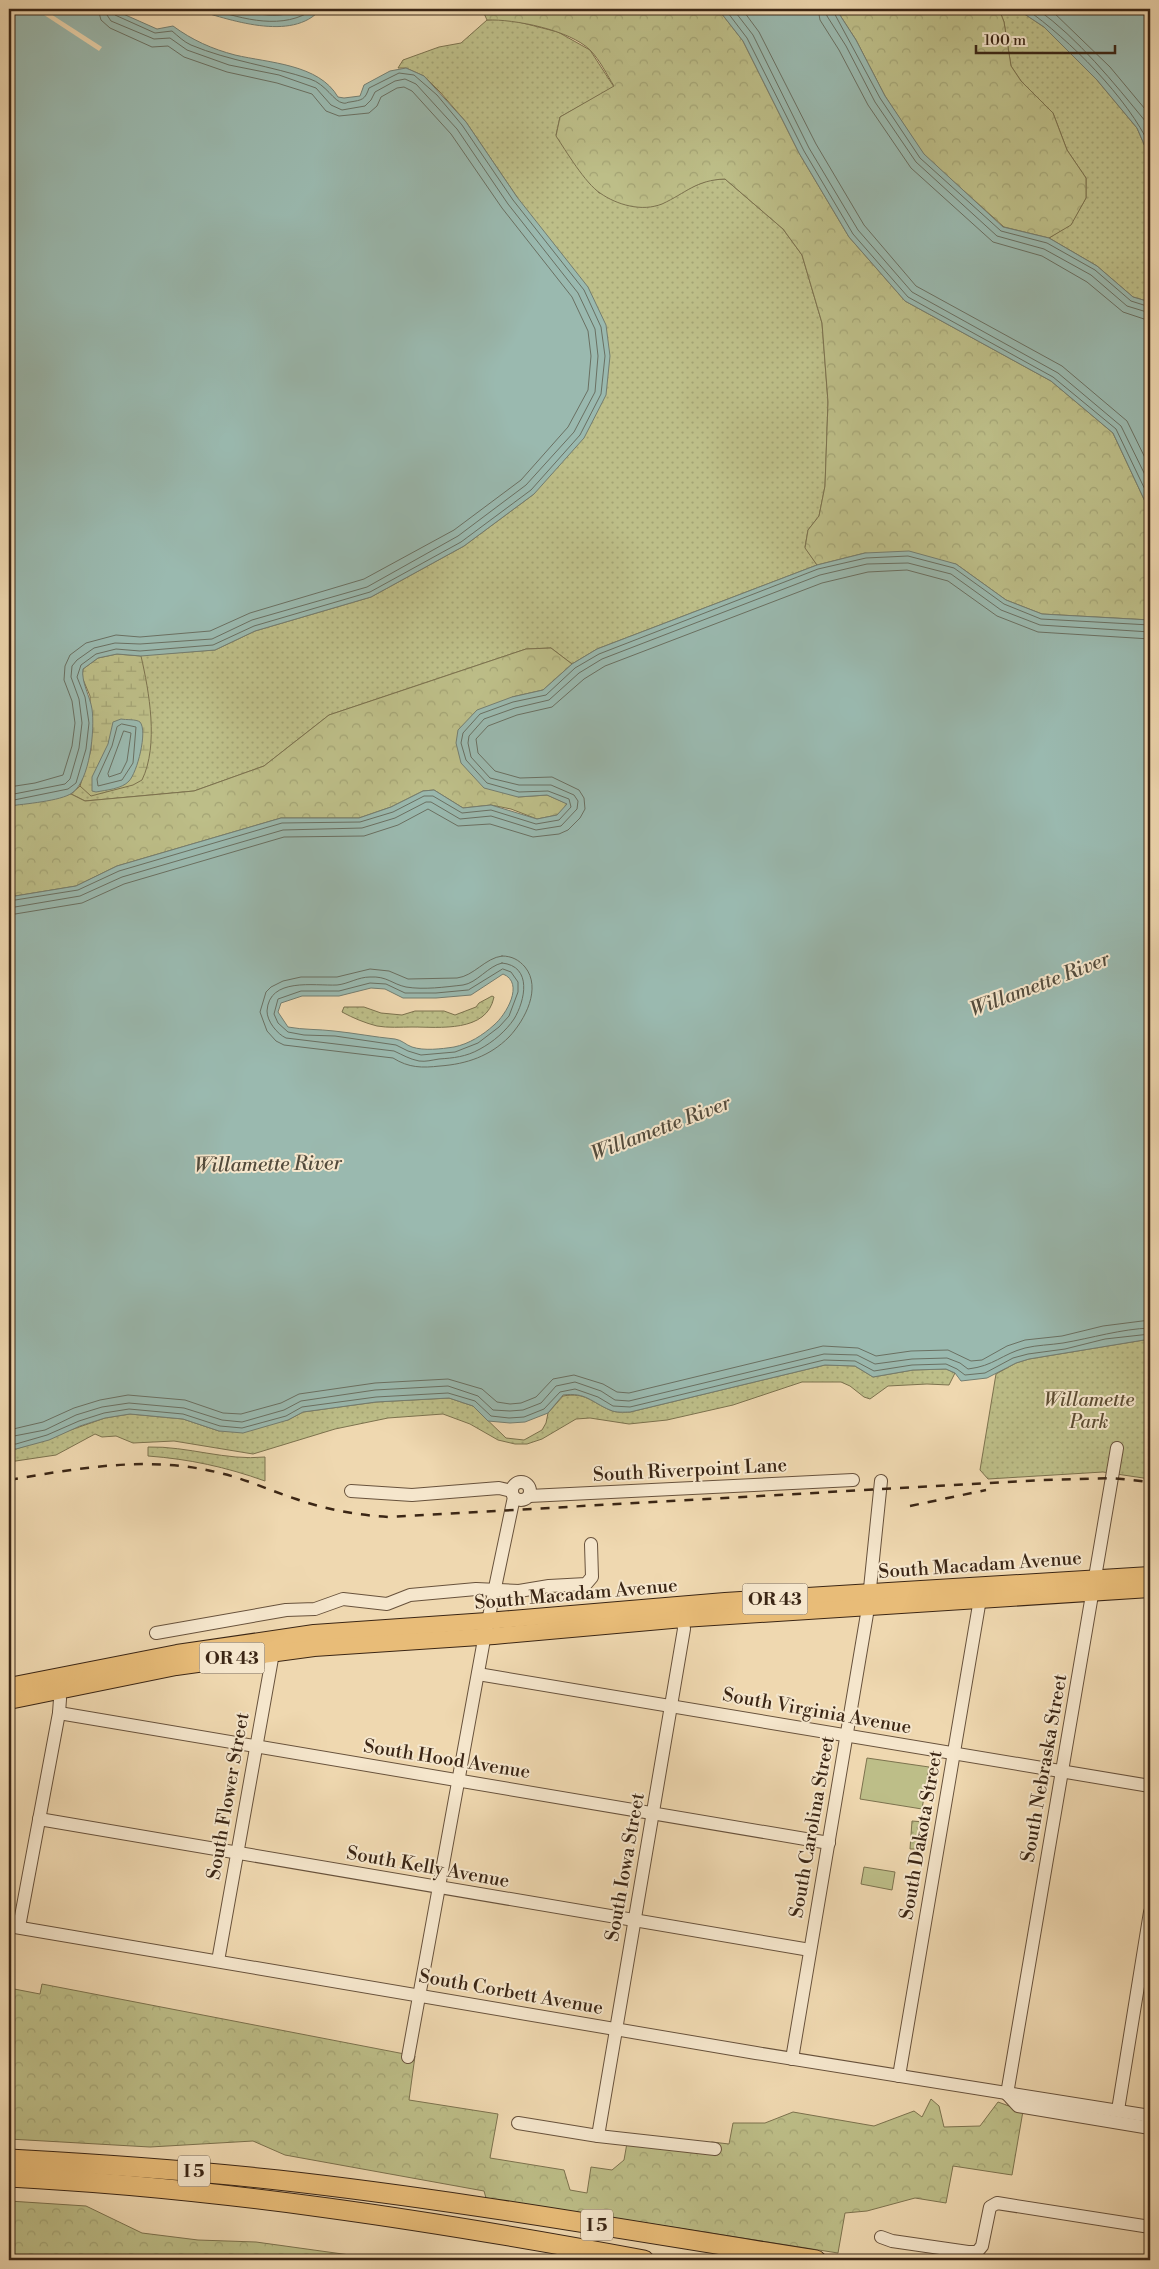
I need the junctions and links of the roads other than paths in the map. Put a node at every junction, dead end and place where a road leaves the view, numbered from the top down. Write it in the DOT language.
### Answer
graph roads {
  1 [pos="1117,1448"];
  2 [pos="853,1480"];
  3 [pos="881,1482"];
  4 [pos="351,1491"];
  5 [pos="513,1494"];
  6 [pos="591,1544"];
  7 [pos="1150,1574"];
  8 [pos="1094,1585"];
  9 [pos="1150,1589"];
  10 [pos="494,1590"];
  11 [pos="980,1599"];
  12 [pos="869,1600"];
  13 [pos="681,1612"];
  14 [pos="486,1629"];
  15 [pos="156,1633"];
  16 [pos="273,1645"];
  17 [pos="478,1674"];
  18 [pos="57,1684"];
  19 [pos="9,1686"];
  20 [pos="9,1701"];
  21 [pos="671,1706"];
  22 [pos="59,1713"];
  23 [pos="847,1736"];
  24 [pos="256,1747"];
  25 [pos="954,1753"];
  26 [pos="1062,1772"];
  27 [pos="458,1780"];
  28 [pos="1150,1786"];
  29 [pos="653,1813"];
  30 [pos="39,1819"];
  31 [pos="829,1843"];
  32 [pos="236,1853"];
  33 [pos="438,1888"];
  34 [pos="1150,1912"];
  35 [pos="635,1921"];
  36 [pos="14,1926"];
  37 [pos="810,1950"];
  38 [pos="218,1961"];
  39 [pos="419,1994"];
  40 [pos="617,2030"];
  41 [pos="408,2057"];
  42 [pos="792,2059"];
  43 [pos="899,2076"];
  44 [pos="1007,2094"];
  45 [pos="1118,2110"];
  46 [pos="1150,2116"];
  47 [pos="518,2123"];
  48 [pos="1150,2128"];
  49 [pos="598,2136"];
  50 [pos="715,2149"];
  51 [pos="9,2159"];
  52 [pos="9,2176"];
  53 [pos="1150,2227"];
  54 [pos="881,2237"];
  55 [pos="644,2260"];
  56 [pos="816,2260"];
  1 -- 8 [label="street, South Nebraska Street"];
  2 -- 5 [label="street, South Riverpoint Lane"];
  3 -- 12 [label="street, South Carolina Street"];
  4 -- 5 [label="street"];
  5 -- 10 [label="street"];
  6 -- 10 [label="street"];
  7 -- 8 [label="main road, South Macadam Avenue / OR 43"];
  8 -- 9 [label="main road, South Macadam Avenue / OR 43"];
  8 -- 11 [label="main road, South Macadam Avenue / OR 43"];
  8 -- 12 [label="main road, South Macadam Avenue / OR 43"];
  8 -- 26 [label="street, South Nebraska Street"];
  10 -- 14 [label="street"];
  10 -- 15 [label="street"];
  11 -- 12 [label="main road, South Macadam Avenue / OR 43"];
  11 -- 25 [label="street, South Dakota Street"];
  12 -- 13 [label="main road, South Macadam Avenue / OR 43"];
  12 -- 23 [label="street, South Carolina Street"];
  13 -- 14 [label="main road, South Macadam Avenue / OR 43"];
  13 -- 21 [label="street, South Iowa Street"];
  14 -- 16 [label="main road, South Macadam Avenue / OR 43"];
  14 -- 17 [label="street"];
  16 -- 18 [label="main road, South Macadam Avenue / OR 43"];
  16 -- 24 [label="street, South Flower Street"];
  17 -- 21 [label="street, South Virginia Avenue"];
  17 -- 27 [label="street"];
  18 -- 19 [label="main road, South Macadam Avenue / OR 43"];
  18 -- 20 [label="main road, South Macadam Avenue / OR 43"];
  18 -- 22 [label="street"];
  21 -- 23 [label="street, South Virginia Avenue"];
  21 -- 29 [label="street, South Iowa Street"];
  22 -- 24 [label="street, South Hood Avenue"];
  22 -- 30 [label="street"];
  23 -- 25 [label="street, South Virginia Avenue"];
  23 -- 31 [label="street, South Carolina Street"];
  24 -- 27 [label="street, South Hood Avenue"];
  24 -- 32 [label="street, South Flower Street"];
  25 -- 26 [label="street, South Virginia Avenue"];
  25 -- 43 [label="street, South Dakota Street"];
  26 -- 28 [label="street, South Virginia Avenue"];
  26 -- 44 [label="street, South Nebraska Street"];
  27 -- 29 [label="street, South Hood Avenue"];
  27 -- 33 [label="street"];
  29 -- 31 [label="street, South Hood Avenue"];
  29 -- 35 [label="street, South Iowa Street"];
  30 -- 32 [label="street, South Kelly Avenue"];
  30 -- 36 [label="street"];
  31 -- 37 [label="street, South Carolina Street"];
  32 -- 33 [label="street, South Kelly Avenue"];
  32 -- 38 [label="street, South Flower Street"];
  33 -- 35 [label="street, South Kelly Avenue"];
  33 -- 39 [label="street"];
  34 -- 45 [label="street"];
  35 -- 37 [label="street, South Kelly Avenue"];
  35 -- 40 [label="street, South Iowa Street"];
  36 -- 38 [label="street, South Corbett Avenue"];
  37 -- 42 [label="street, South Carolina Street"];
  38 -- 39 [label="street, South Corbett Avenue"];
  39 -- 40 [label="street, South Corbett Avenue"];
  39 -- 41 [label="street"];
  40 -- 42 [label="street, South Corbett Avenue"];
  40 -- 49 [label="street, South Iowa Street"];
  42 -- 43 [label="street, South Corbett Avenue"];
  43 -- 44 [label="street, South Corbett Avenue"];
  44 -- 45 [label="street, South Corbett Avenue"];
  44 -- 48 [label="street, South Corbett Avenue"];
  45 -- 46 [label="street, South Corbett Avenue"];
  47 -- 49 [label="street"];
  49 -- 50 [label="street"];
  51 -- 56 [label="highway, I 5"];
  52 -- 55 [label="highway, I 5"];
  53 -- 54 [label="street"];
}
